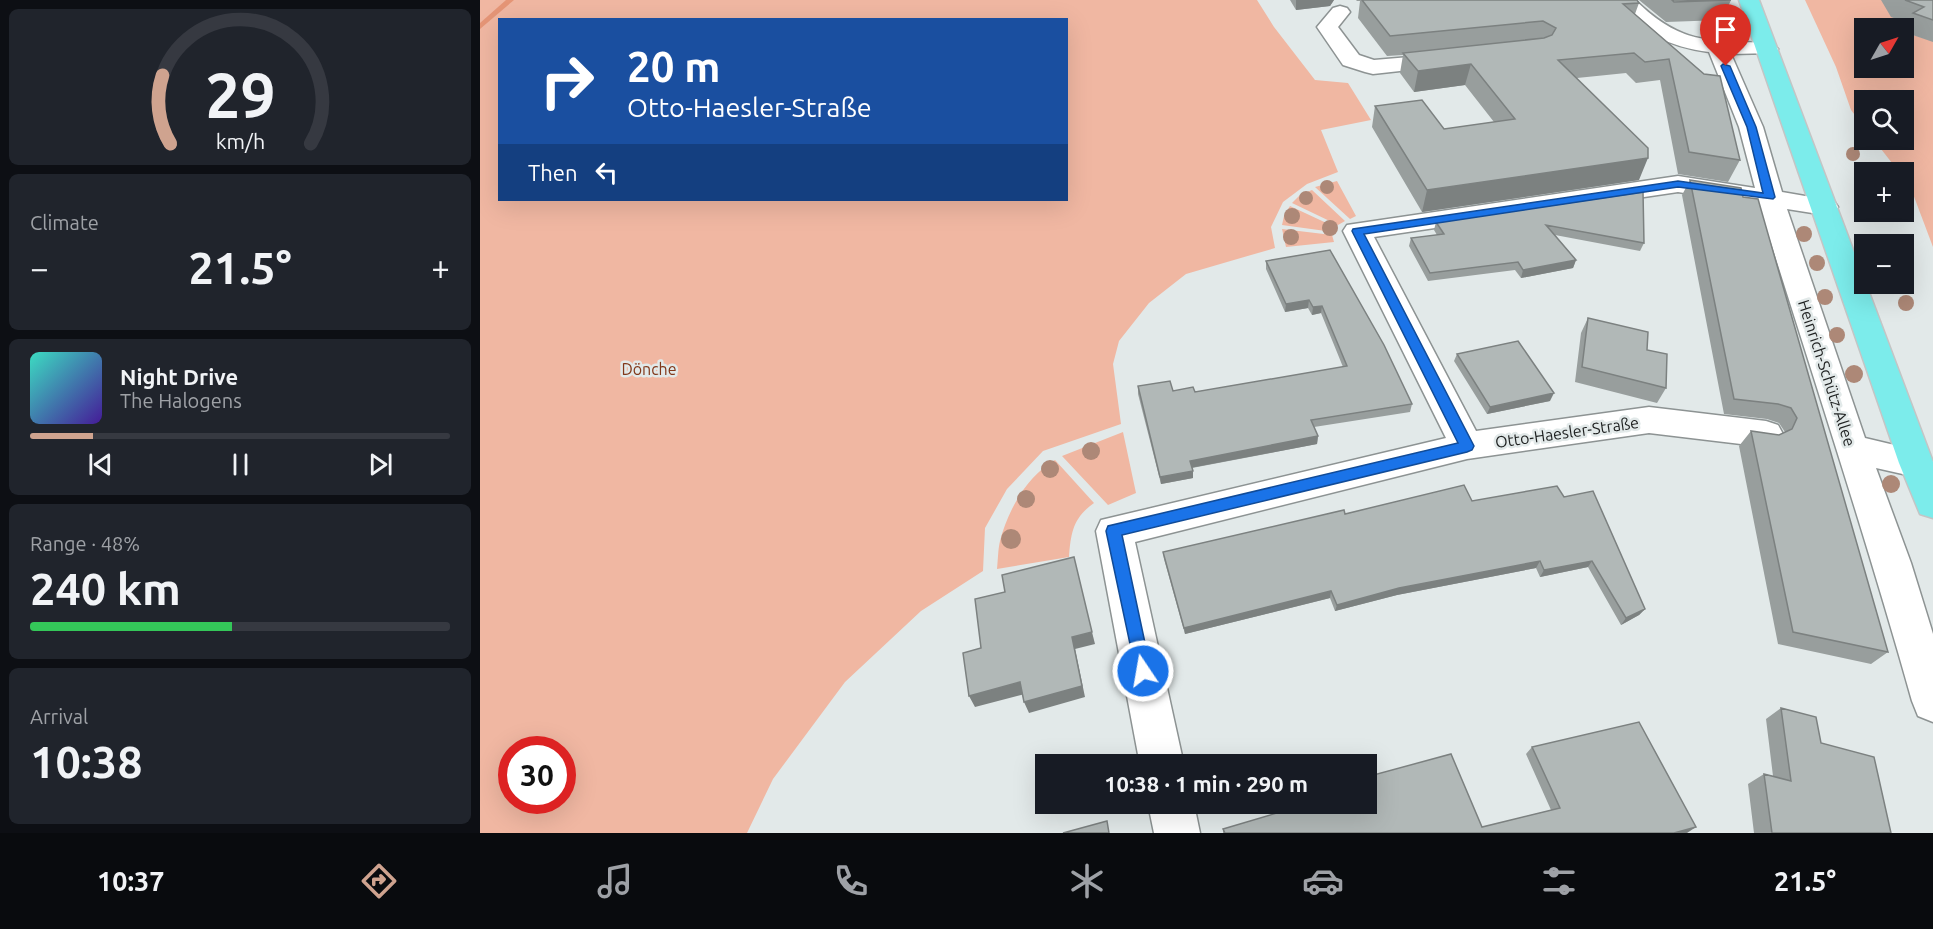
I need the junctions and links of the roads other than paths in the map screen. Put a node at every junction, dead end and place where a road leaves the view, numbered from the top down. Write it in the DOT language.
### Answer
graph roads {
  1 [pos="1624,0"];
  2 [pos="1749,0"];
  3 [pos="1348,7"];
  4 [pos="1717,46"];
  5 [pos="1767,49"];
  6 [pos="1467,57"];
  7 [pos="1770,197"];
  8 [pos="1825,207"];
  9 [pos="1766,434"];
  10 [pos="1467,446"];
  11 [pos="1852,449"];
  12 [pos="1916,462"];
  13 [pos="1933,503"];
  14 [pos="1933,701"];
  15 [pos="1160,754"];
  16 [pos="1172,814"];
  17 [pos="1177,833"];
  1 -- 4 [label="street"];
  2 -- 5 [label="main road"];
  3 -- 6 [label="street"];
  4 -- 5 [label="street"];
  4 -- 7 [label="street, Heinrich-Schütz-Allee"];
  5 -- 8 [label="main road"];
  7 -- 8 [label="street"];
  7 -- 10 [label="street"];
  7 -- 11 [label="street, Heinrich-Schütz-Allee"];
  8 -- 12 [label="main road"];
  9 -- 10 [label="street, Otto-Haesler-Straße"];
  10 -- 15 [label="street, Otto-Haesler-Straße"];
  11 -- 12 [label="street"];
  11 -- 14 [label="street, Heinrich-Schütz-Allee"];
  12 -- 13 [label="main road"];
  16 -- 17 [label="street"];
}
